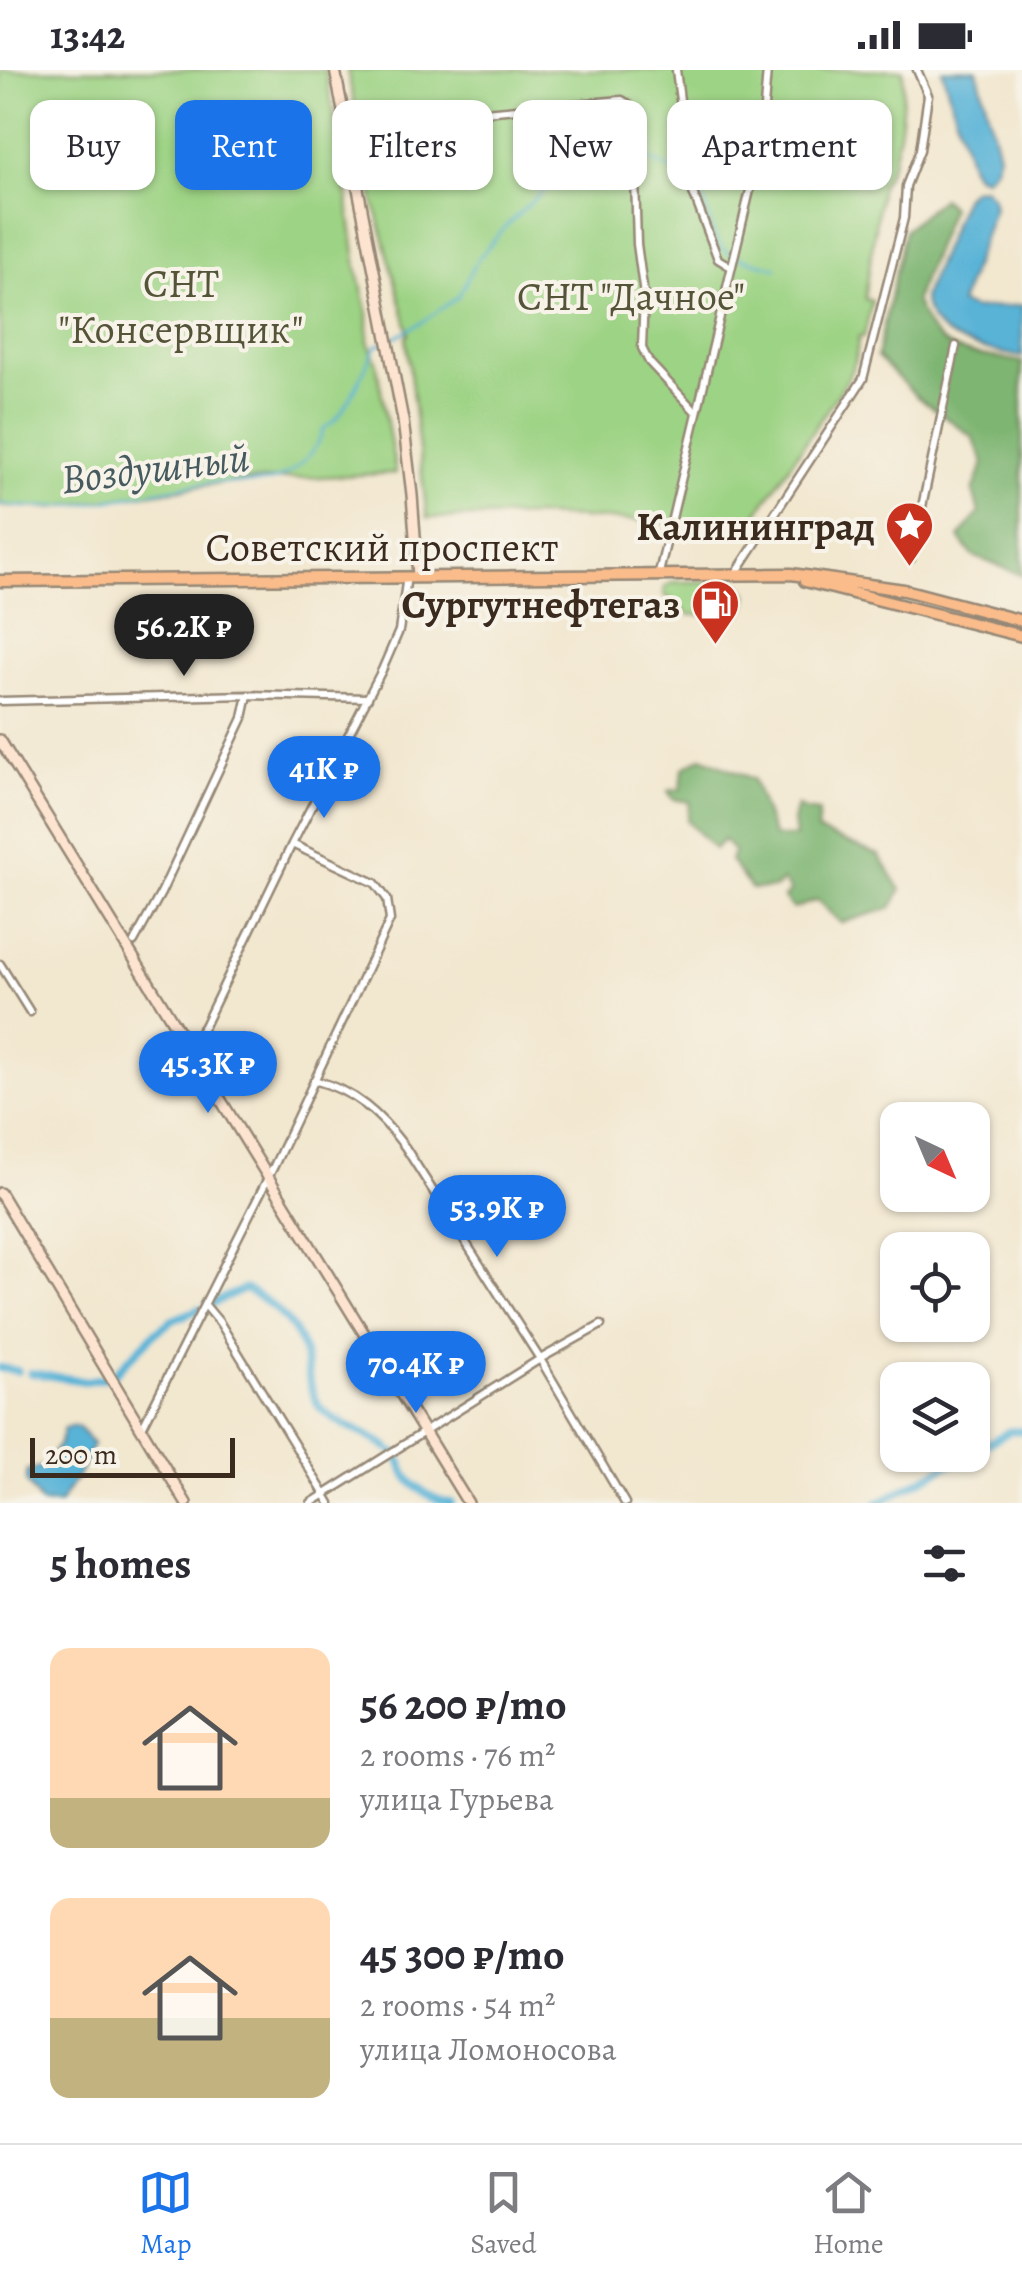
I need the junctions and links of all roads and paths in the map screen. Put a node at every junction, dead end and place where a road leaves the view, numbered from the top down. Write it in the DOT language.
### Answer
graph roads {
  1 [pos="335,70"];
  2 [pos="676,70"];
  3 [pos="767,70"];
  4 [pos="917,70"];
  5 [pos="341,100"];
  6 [pos="493,111"];
  7 [pos="358,190"];
  8 [pos="731,267"];
  9 [pos="956,346"];
  10 [pos="696,412"];
  11 [pos="911,559"];
  12 [pos="660,573"];
  13 [pos="736,574"];
  14 [pos="764,574"];
  15 [pos="412,576"];
  16 [pos="0,581"];
  17 [pos="1022,618"];
  18 [pos="1019,636"];
  19 [pos="248,696"];
  20 [pos="368,698"];
  21 [pos="0,701"];
  22 [pos="0,740"];
  23 [pos="292,844"];
  24 [pos="134,942"];
  25 [pos="0,964"];
  26 [pos="30,1012"];
  27 [pos="189,1047"];
  28 [pos="314,1080"];
  29 [pos="268,1177"];
  30 [pos="0,1193"];
  31 [pos="205,1305"];
  32 [pos="600,1324"];
  33 [pos="540,1359"];
  34 [pos="141,1429"];
  35 [pos="425,1432"];
  36 [pos="325,1495"];
  37 [pos="186,1503"];
  38 [pos="311,1503"];
  39 [pos="330,1503"];
  40 [pos="468,1503"];
  41 [pos="626,1503"];
  1 -- 5 [label="street"];
  2 -- 8 [label="street"];
  3 -- 8 [label="street"];
  4 -- 13 [label="street"];
  6 -- 10 [label="street"];
  7 -- 15 [label="street"];
  8 -- 10 [label="street"];
  9 -- 11 [label="street"];
  10 -- 12 [label="street"];
  12 -- 13 [label="main road, Советский проспект"];
  12 -- 15 [label="main road, Советский проспект"];
  13 -- 14 [label="main road, Советский проспект"];
  14 -- 17 [label="main road, Советский проспект"];
  14 -- 18 [label="main road, Советский проспект"];
  15 -- 16 [label="main road, Советский проспект"];
  15 -- 20 [label="street"];
  19 -- 20 [label="street"];
  19 -- 21 [label="street"];
  19 -- 24 [label="street"];
  20 -- 23 [label="street"];
  22 -- 27 [label="street"];
  23 -- 27 [label="street"];
  23 -- 28 [label="street"];
  25 -- 26 [label="street"];
  27 -- 29 [label="street"];
  28 -- 29 [label="street"];
  28 -- 33 [label="street"];
  29 -- 31 [label="street"];
  29 -- 35 [label="street"];
  30 -- 34 [label="street"];
  31 -- 34 [label="street"];
  31 -- 36 [label="street"];
  32 -- 33 [label="street"];
  33 -- 35 [label="street"];
  33 -- 41 [label="street"];
  34 -- 37 [label="street"];
  35 -- 36 [label="street"];
  35 -- 40 [label="street"];
  36 -- 38 [label="street"];
  36 -- 39 [label="street"];
}
